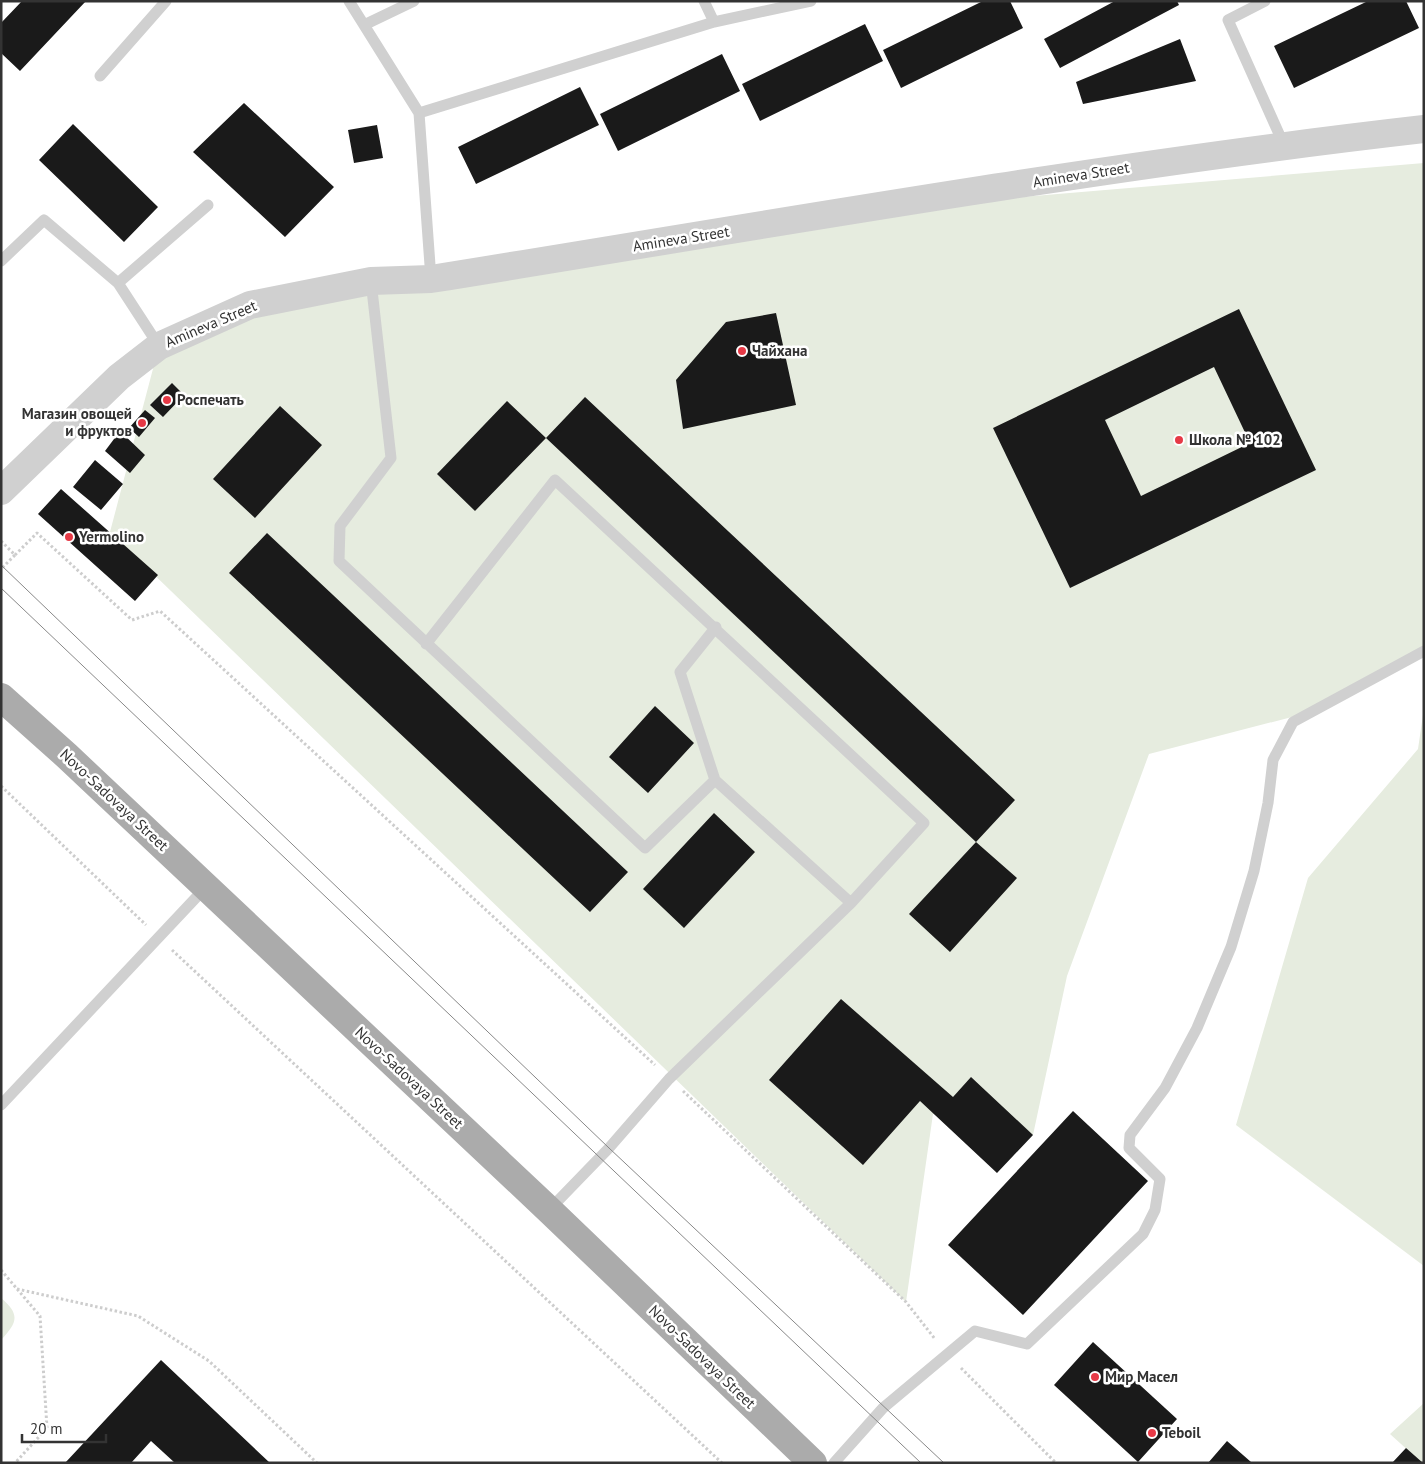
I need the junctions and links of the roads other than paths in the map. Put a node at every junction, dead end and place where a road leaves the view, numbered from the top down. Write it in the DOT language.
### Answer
graph roads {
  1 [pos="166,1"];
  2 [pos="348,1"];
  3 [pos="414,1"];
  4 [pos="704,1"];
  5 [pos="811,1"];
  6 [pos="1266,1"];
  7 [pos="714,22"];
  8 [pos="364,25"];
  9 [pos="100,76"];
  10 [pos="419,113"];
  11 [pos="1424,129"];
  12 [pos="1284,145"];
  13 [pos="208,205"];
  14 [pos="1,261"];
  15 [pos="431,279"];
  16 [pos="371,281"];
  17 [pos="118,283"];
  18 [pos="159,346"];
  19 [pos="1,491"];
  20 [pos="716,627"];
  21 [pos="426,644"];
  22 [pos="1424,651"];
  23 [pos="1,697"];
  24 [pos="714,780"];
  25 [pos="206,887"];
  26 [pos="852,903"];
  27 [pos="1,1106"];
  28 [pos="549,1210"];
  29 [pos="813,1463"];
  30 [pos="834,1463"];
  1 -- 9 [label="lane"];
  2 -- 8 [label="lane"];
  3 -- 8 [label="lane"];
  4 -- 7 [label="lane"];
  5 -- 7 [label="lane"];
  6 -- 12 [label="lane"];
  7 -- 10 [label="lane"];
  8 -- 10 [label="lane"];
  10 -- 15 [label="lane"];
  11 -- 12 [label="street, Amineva Street"];
  12 -- 15 [label="street, Amineva Street"];
  13 -- 17 [label="lane"];
  14 -- 17 [label="lane"];
  15 -- 16 [label="street, Amineva Street"];
  16 -- 18 [label="street, Amineva Street"];
  16 -- 21 [label="lane"];
  17 -- 18 [label="lane"];
  18 -- 19 [label="street, Amineva Street"];
  20 -- 21 [label="lane"];
  20 -- 24 [label="lane"];
  20 -- 26 [label="lane"];
  21 -- 24 [label="lane"];
  22 -- 30 [label="lane"];
  23 -- 25 [label="main road, Novo-Sadovaya Street"];
  24 -- 26 [label="lane"];
  25 -- 27 [label="lane"];
  25 -- 28 [label="main road, Novo-Sadovaya Street"];
  26 -- 28 [label="lane"];
  28 -- 29 [label="main road, Novo-Sadovaya Street"];
}
